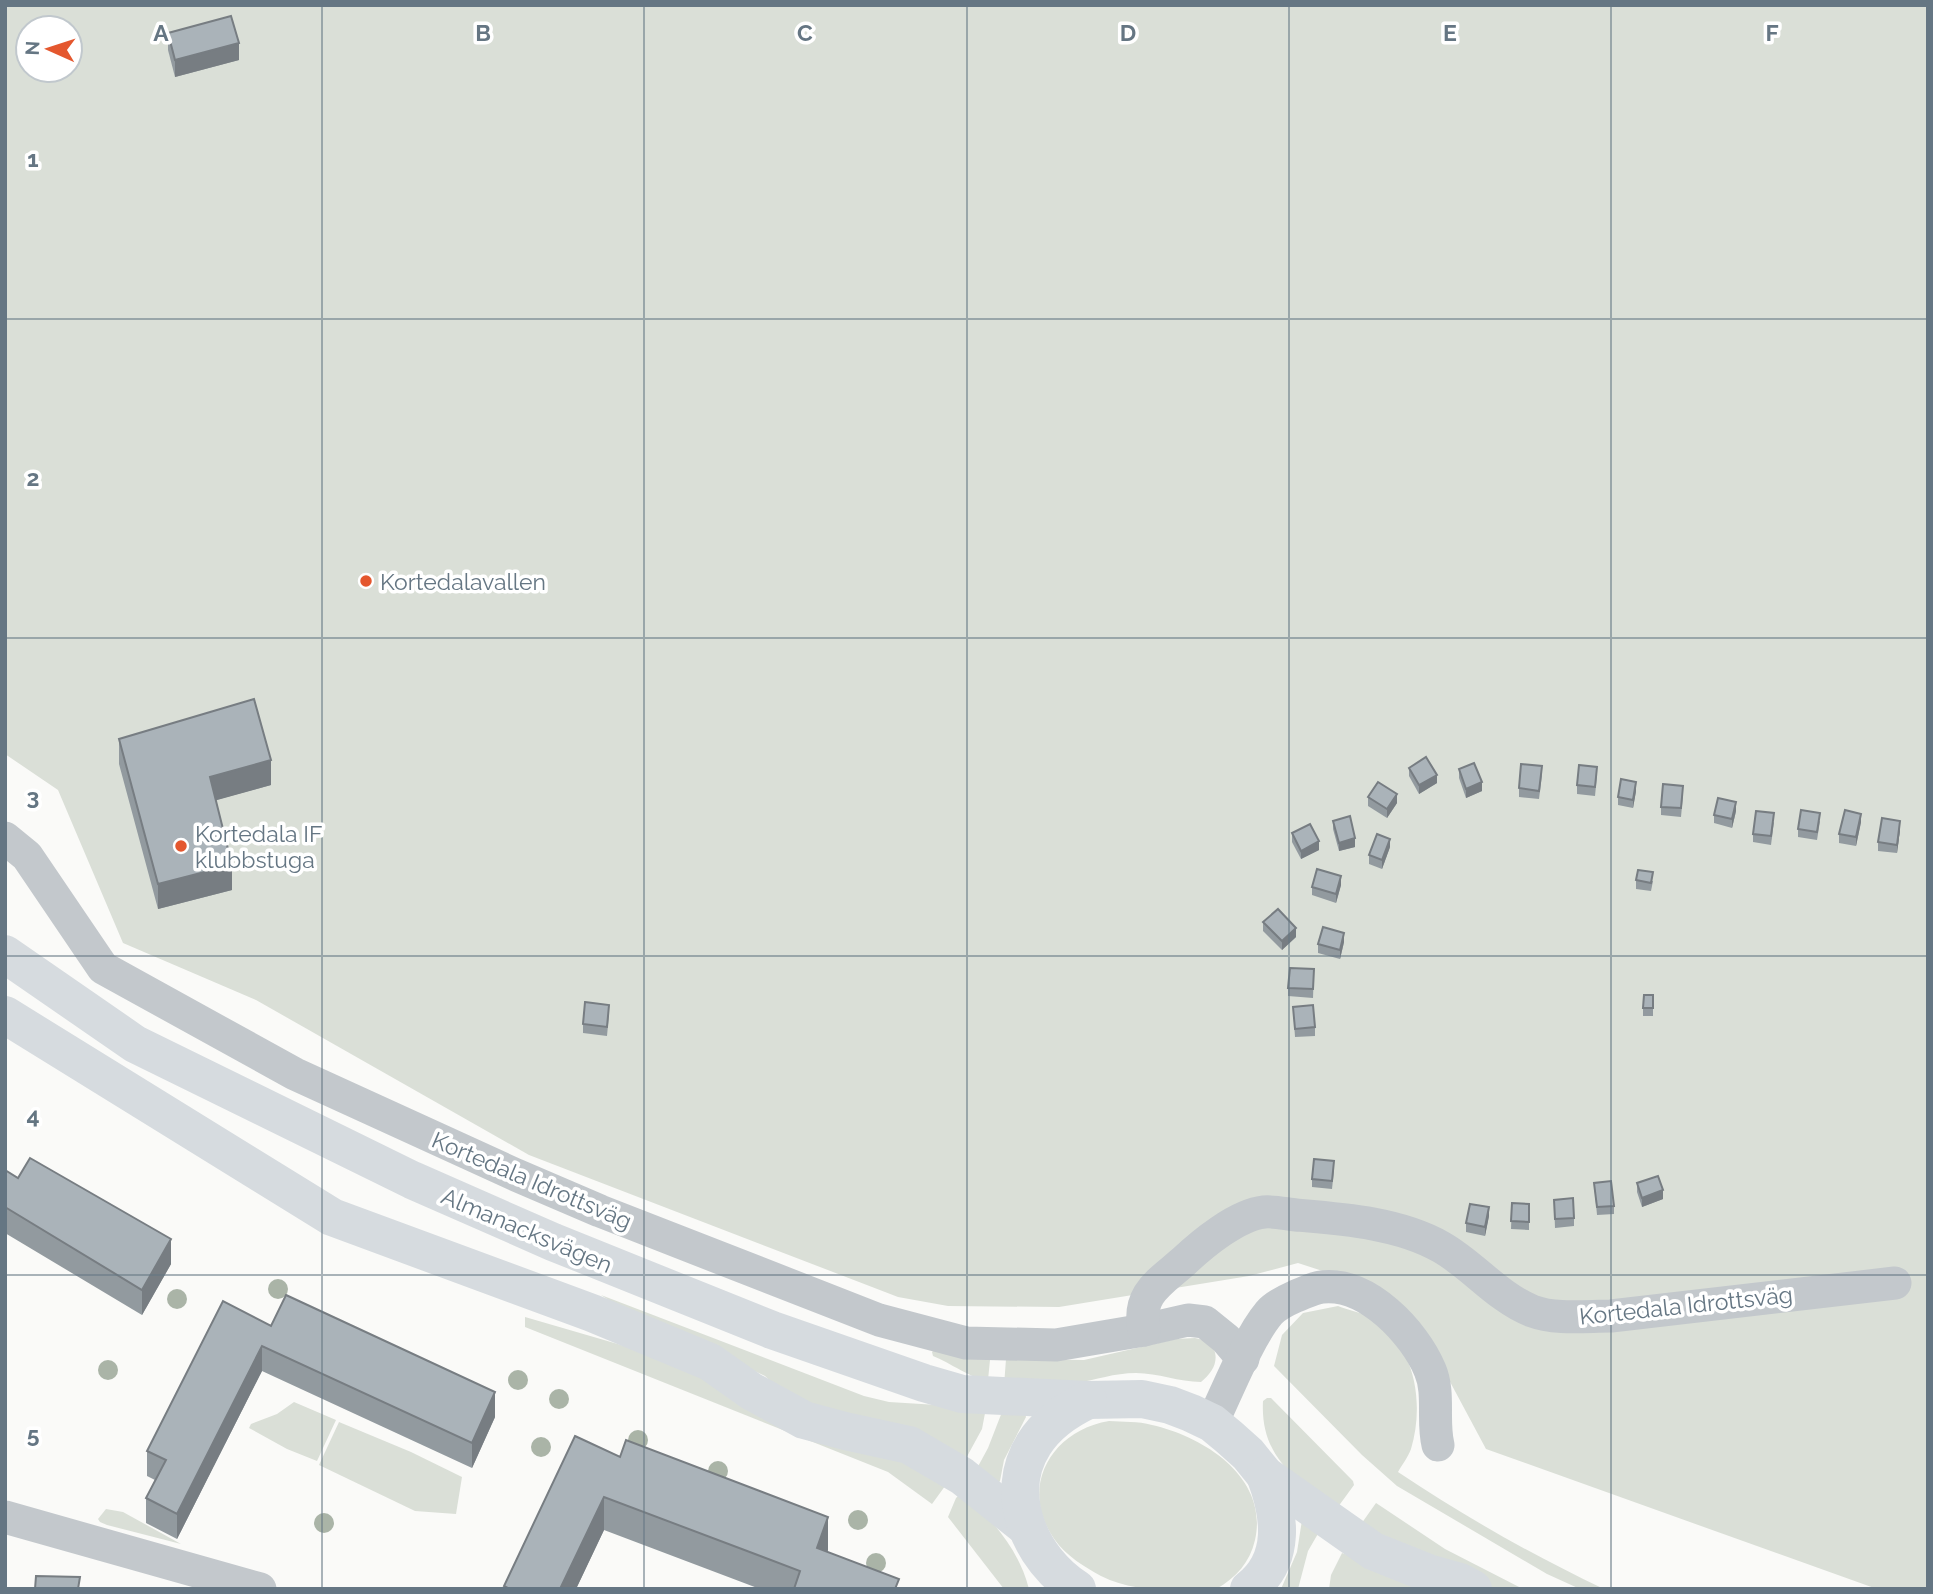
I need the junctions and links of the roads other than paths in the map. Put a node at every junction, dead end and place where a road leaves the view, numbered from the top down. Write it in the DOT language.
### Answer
graph roads {
  1 [pos="5,838"];
  2 [pos="5,954"];
  3 [pos="5,1014"];
  4 [pos="1895,1283"];
  5 [pos="1144,1330"];
  6 [pos="1243,1359"];
  7 [pos="1088,1400"];
  8 [pos="1212,1423"];
  9 [pos="1438,1445"];
  10 [pos="1265,1475"];
  11 [pos="5,1517"];
  12 [pos="1032,1539"];
  13 [pos="260,1589"];
  14 [pos="1044,1589"];
  15 [pos="1077,1589"];
  16 [pos="1249,1589"];
  17 [pos="1473,1589"];
  1 -- 5 [label="street, Kortedala Idrottsväg"];
  2 -- 7 [label="main road, Almanacksvägen"];
  3 -- 12 [label="main road"];
  4 -- 5 [label="street, Kortedala Idrottsväg"];
  5 -- 6 [label="street, Kortedala Idrottsväg"];
  6 -- 8 [label="street"];
  6 -- 9 [label="street"];
  7 -- 8 [label="main road, Almanacksvägen"];
  7 -- 12 [label="main road"];
  8 -- 10 [label="main road, Almanacksvägen"];
  10 -- 16 [label="main road, Almanacksvägen"];
  10 -- 17 [label="main road, Almanacksvägen"];
  11 -- 13 [label="street"];
  12 -- 14 [label="street"];
  12 -- 15 [label="main road"];
}
